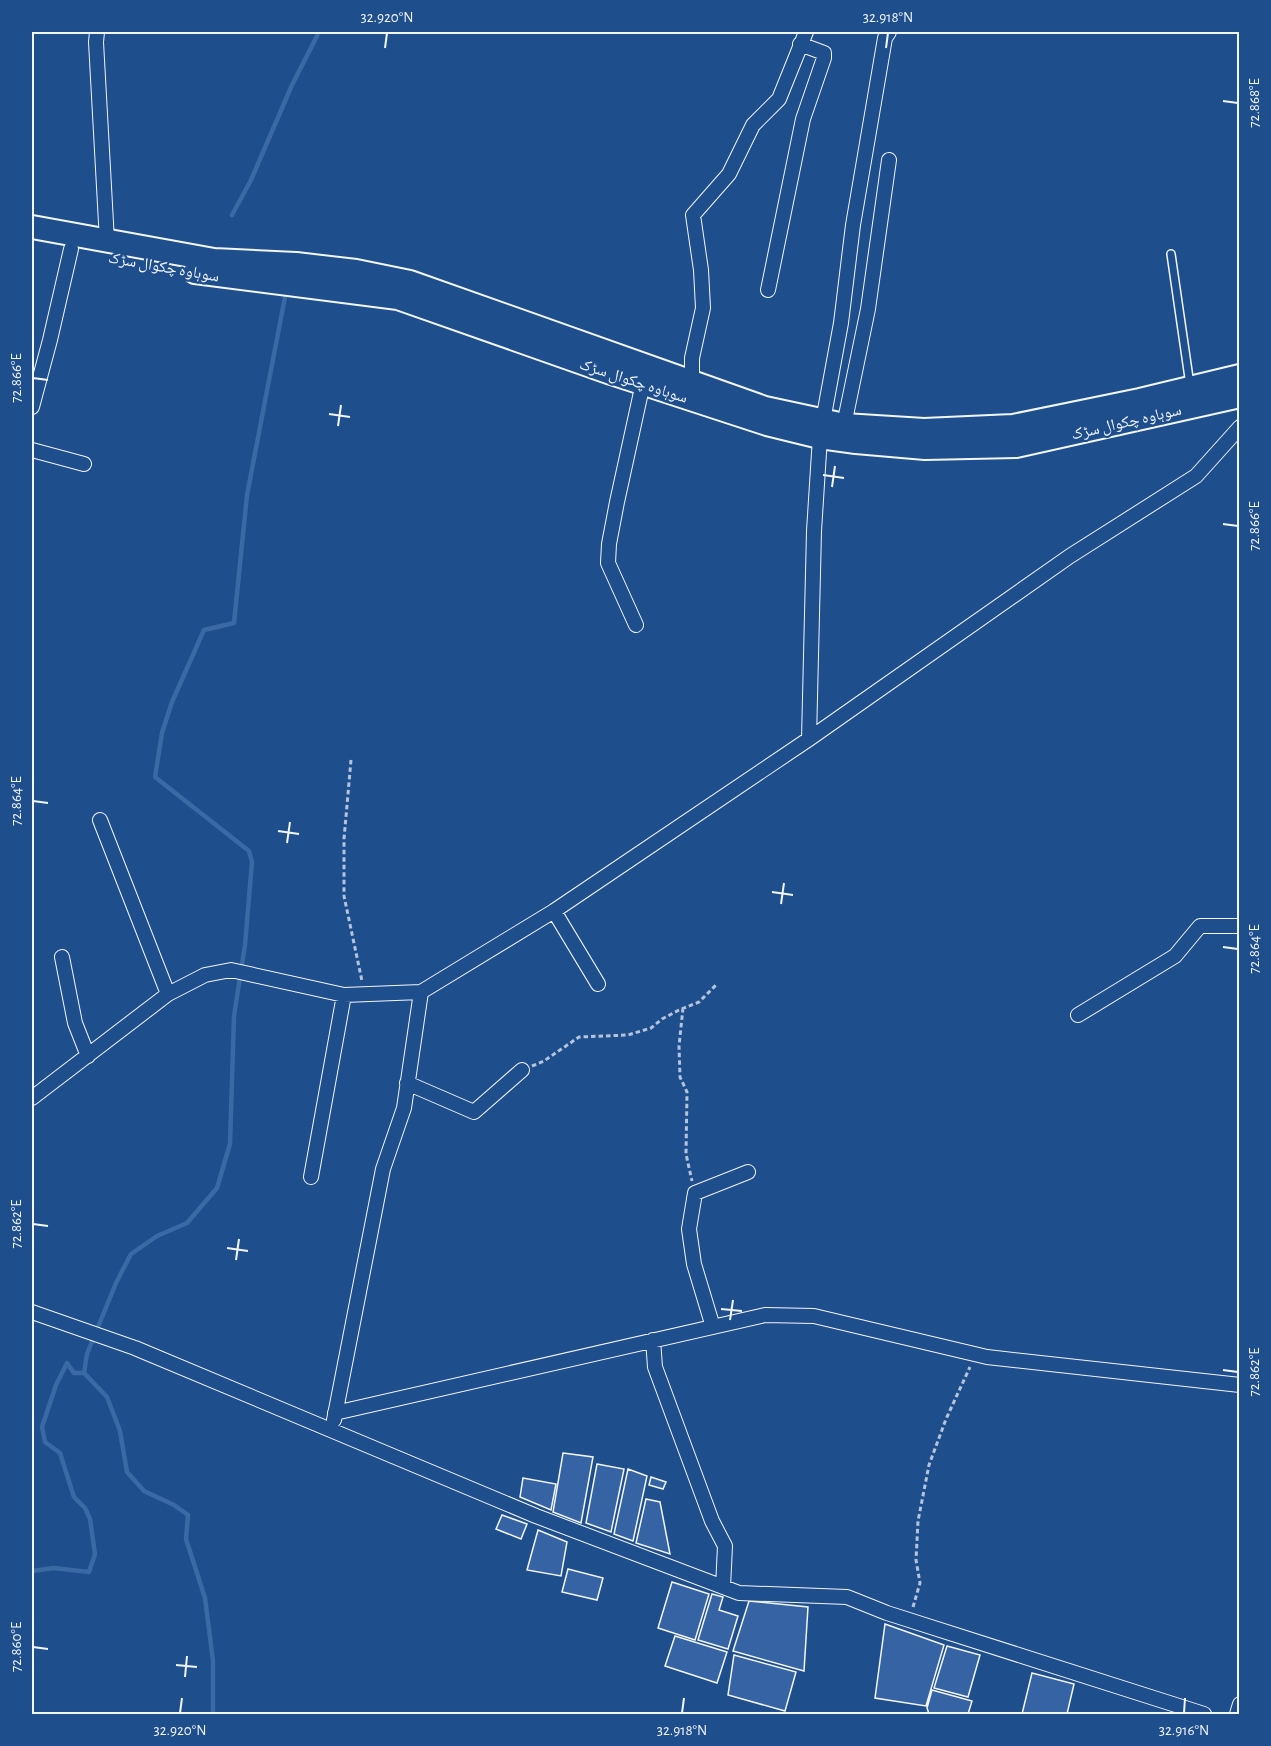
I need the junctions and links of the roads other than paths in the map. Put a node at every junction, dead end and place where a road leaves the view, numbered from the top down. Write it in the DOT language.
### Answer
graph roads {
  1 [pos="98,32"];
  2 [pos="889,32"];
  3 [pos="803,38"];
  4 [pos="889,160"];
  5 [pos="32,227"];
  6 [pos="108,241"];
  7 [pos="32,242"];
  8 [pos="71,249"];
  9 [pos="1171,254"];
  10 [pos="768,290"];
  11 [pos="36,370"];
  12 [pos="1239,376"];
  13 [pos="643,383"];
  14 [pos="692,383"];
  15 [pos="1191,388"];
  16 [pos="1239,396"];
  17 [pos="32,407"];
  18 [pos="1239,427"];
  19 [pos="828,428"];
  20 [pos="32,450"];
  21 [pos="84,464"];
  22 [pos="636,625"];
  23 [pos="809,739"];
  24 [pos="100,820"];
  25 [pos="554,911"];
  26 [pos="1239,926"];
  27 [pos="62,957"];
  28 [pos="598,984"];
  29 [pos="421,992"];
  30 [pos="168,994"];
  31 [pos="344,995"];
  32 [pos="1078,1015"];
  33 [pos="88,1056"];
  34 [pos="522,1070"];
  35 [pos="407,1083"];
  36 [pos="32,1098"];
  37 [pos="748,1172"];
  38 [pos="311,1177"];
  39 [pos="32,1312"];
  40 [pos="713,1327"];
  41 [pos="653,1340"];
  42 [pos="1239,1385"];
  43 [pos="336,1413"];
  44 [pos="332,1430"];
  45 [pos="723,1587"];
  46 [pos="1239,1704"];
  47 [pos="1204,1714"];
  48 [pos="1237,1714"];
  1 -- 6 [label="street"];
  2 -- 19 [label="street"];
  3 -- 10 [label="street"];
  3 -- 14 [label="street"];
  4 -- 19 [label="street"];
  5 -- 6 [label="highway"];
  6 -- 14 [label="highway"];
  7 -- 8 [label="highway, سوہاوہ چکوال سڑک"];
  8 -- 11 [label="street"];
  8 -- 13 [label="highway, سوہاوہ چکوال سڑک"];
  9 -- 15 [label="lane"];
  11 -- 17 [label="street"];
  12 -- 15 [label="highway"];
  13 -- 19 [label="highway, سوہاوہ چکوال سڑک"];
  13 -- 22 [label="street"];
  14 -- 19 [label="highway"];
  15 -- 19 [label="highway"];
  16 -- 19 [label="highway, سوہاوہ چکوال سڑک"];
  18 -- 23 [label="street"];
  19 -- 23 [label="street"];
  20 -- 21 [label="street"];
  23 -- 25 [label="street"];
  24 -- 30 [label="street"];
  25 -- 28 [label="street"];
  25 -- 29 [label="street"];
  26 -- 32 [label="street"];
  27 -- 33 [label="street"];
  29 -- 31 [label="street"];
  29 -- 35 [label="street"];
  30 -- 31 [label="street"];
  30 -- 33 [label="street"];
  31 -- 38 [label="street"];
  33 -- 36 [label="street"];
  34 -- 35 [label="street"];
  35 -- 43 [label="street"];
  37 -- 40 [label="street"];
  39 -- 44 [label="street"];
  40 -- 41 [label="street"];
  40 -- 42 [label="street"];
  41 -- 43 [label="street"];
  41 -- 45 [label="street"];
  43 -- 44 [label="street"];
  44 -- 45 [label="street"];
  45 -- 47 [label="street"];
  46 -- 48 [label="street"];
}
